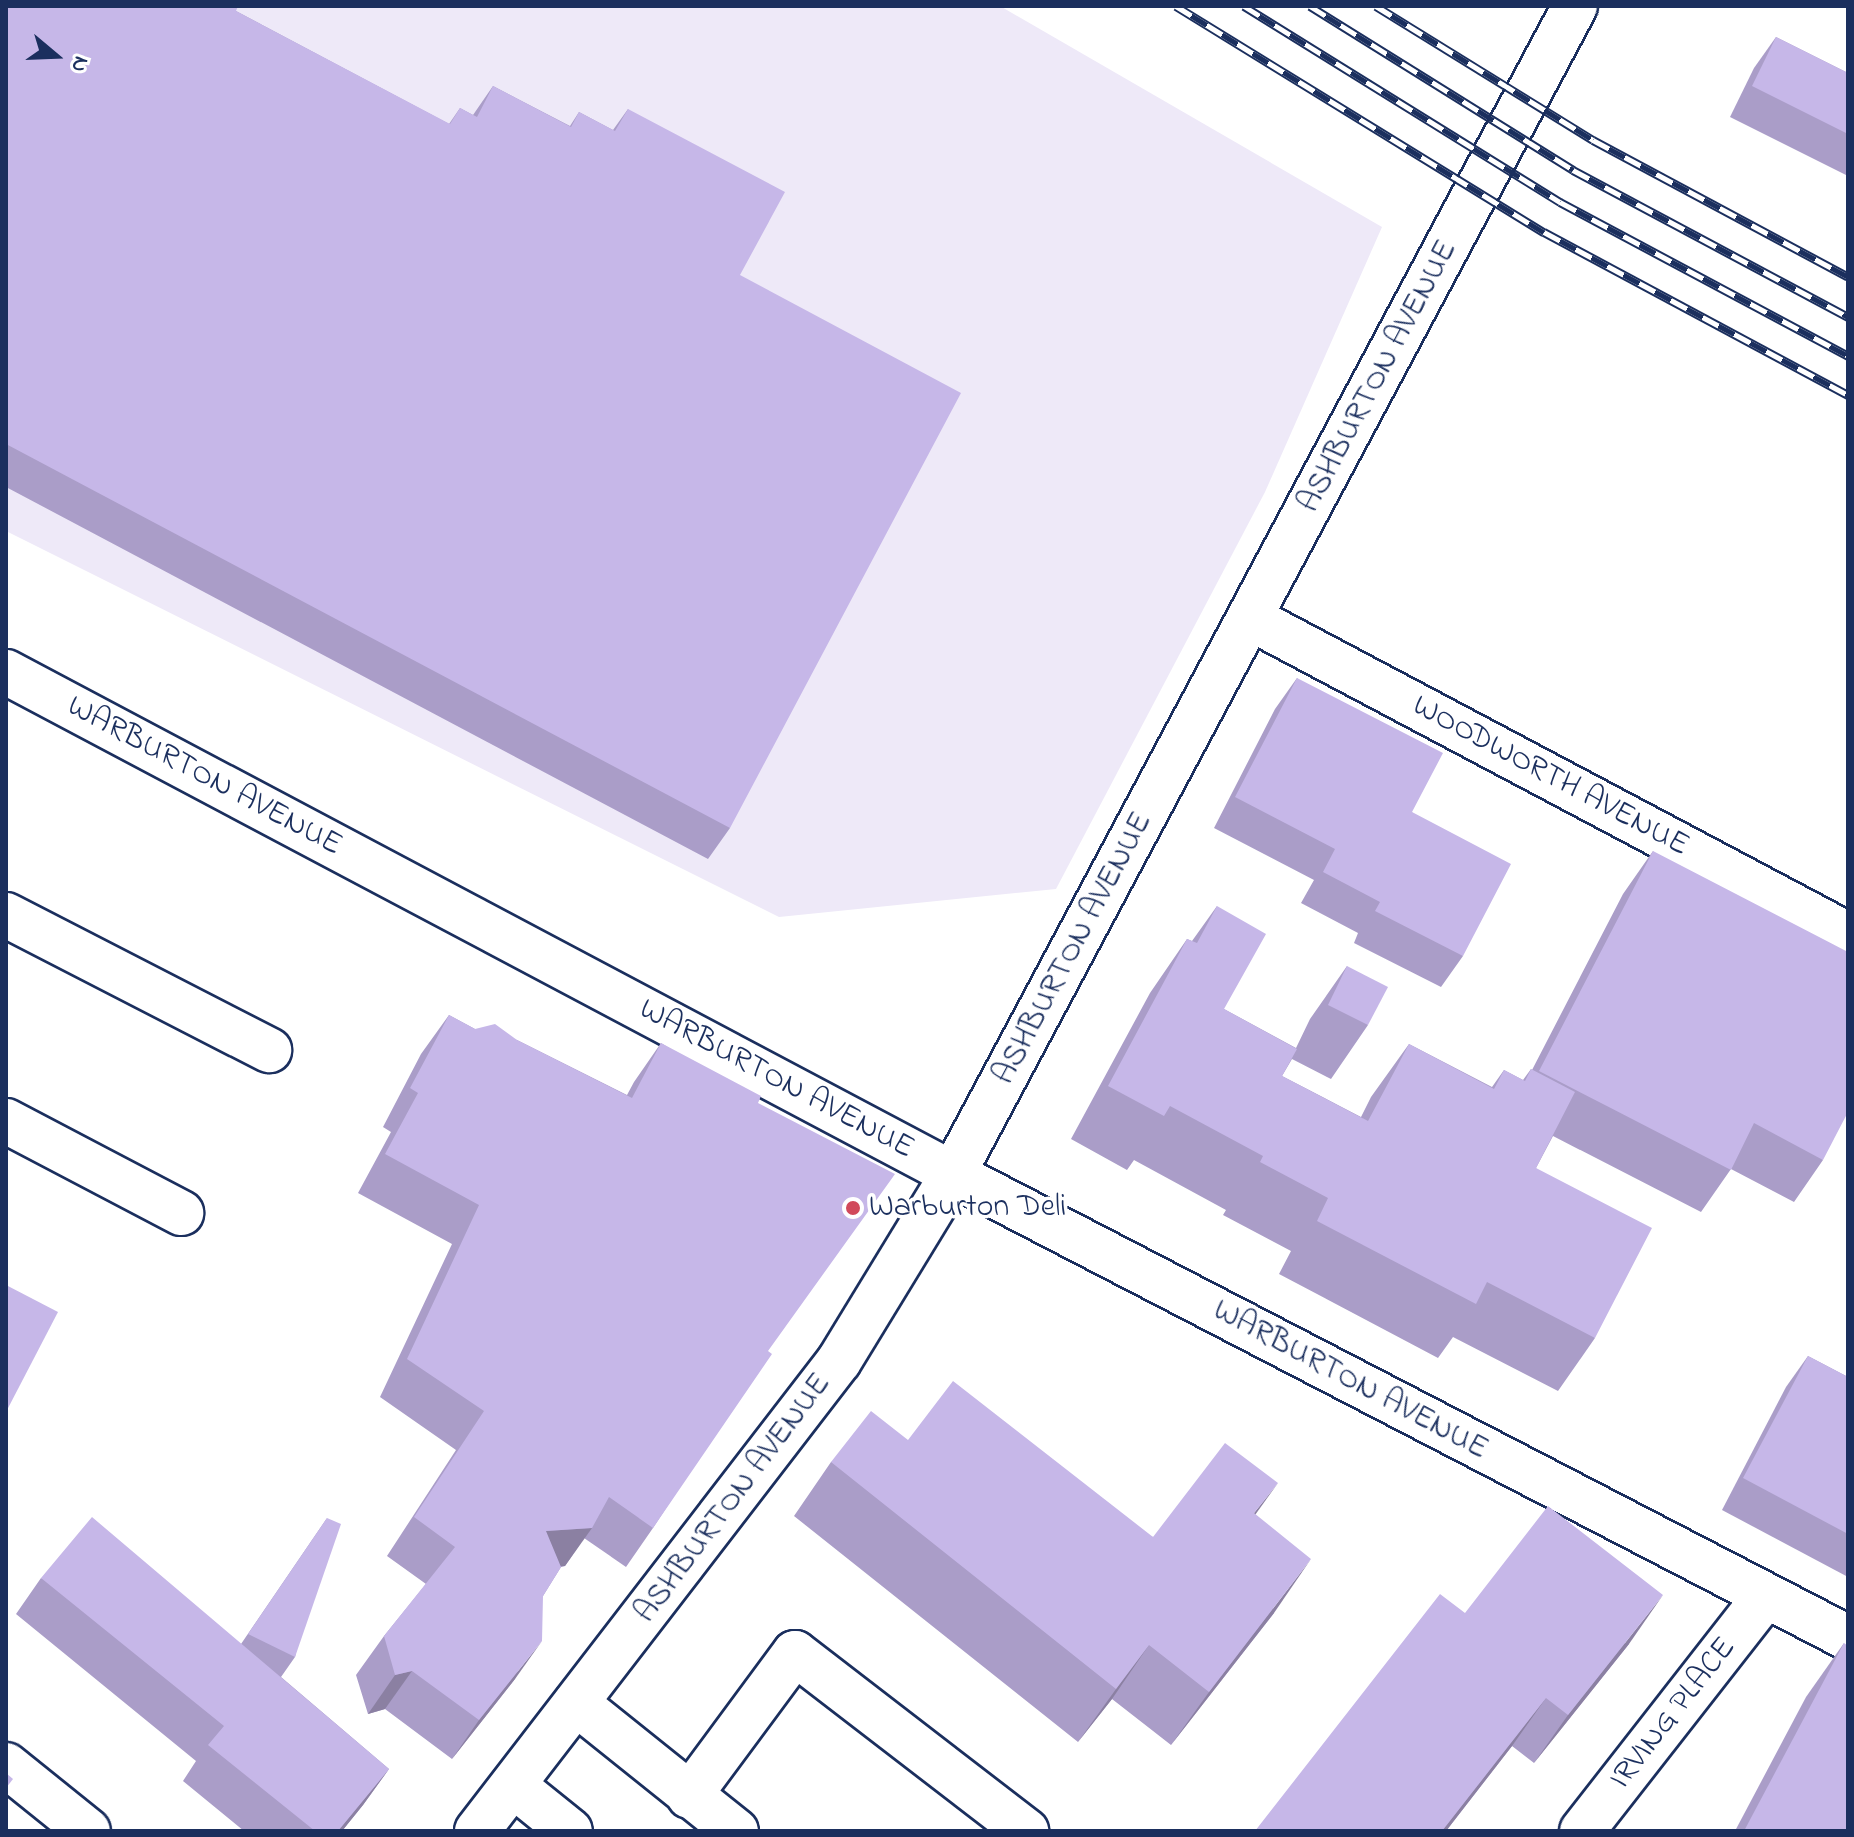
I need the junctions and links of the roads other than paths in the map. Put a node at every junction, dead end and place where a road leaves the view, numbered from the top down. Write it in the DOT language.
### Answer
graph roads {
  1 [pos="1575,6"];
  2 [pos="1252,619"];
  3 [pos="6,672"];
  4 [pos="6,915"];
  5 [pos="1848,935"];
  6 [pos="269,1050"];
  7 [pos="6,1121"];
  8 [pos="953,1174"];
  9 [pos="181,1213"];
  10 [pos="1765,1597"];
  11 [pos="1848,1638"];
  12 [pos="576,1703"];
  13 [pos="6,1765"];
  14 [pos="513,1785"];
  15 [pos="689,1796"];
  16 [pos="88,1831"];
  17 [pos="477,1831"];
  18 [pos="570,1831"];
  19 [pos="736,1831"];
  20 [pos="1026,1831"];
  21 [pos="1582,1831"];
  1 -- 2 [label="street, ASHBURTON AVENUE"];
  2 -- 5 [label="street, WOODWORTH AVENUE"];
  2 -- 8 [label="street, ASHBURTON AVENUE"];
  3 -- 8 [label="street, WARBURTON AVENUE"];
  4 -- 6 [label="street"];
  7 -- 9 [label="street"];
  8 -- 10 [label="street, WARBURTON AVENUE"];
  8 -- 12 [label="street, ASHBURTON AVENUE"];
  10 -- 11 [label="street, WARBURTON AVENUE"];
  10 -- 21 [label="street, IRVING PLACE"];
  12 -- 14 [label="street, ASHBURTON AVENUE"];
  12 -- 15 [label="street"];
  13 -- 16 [label="street"];
  14 -- 17 [label="street, ASHBURTON AVENUE"];
  14 -- 18 [label="street"];
  15 -- 19 [label="street"];
  15 -- 20 [label="street"];
}
